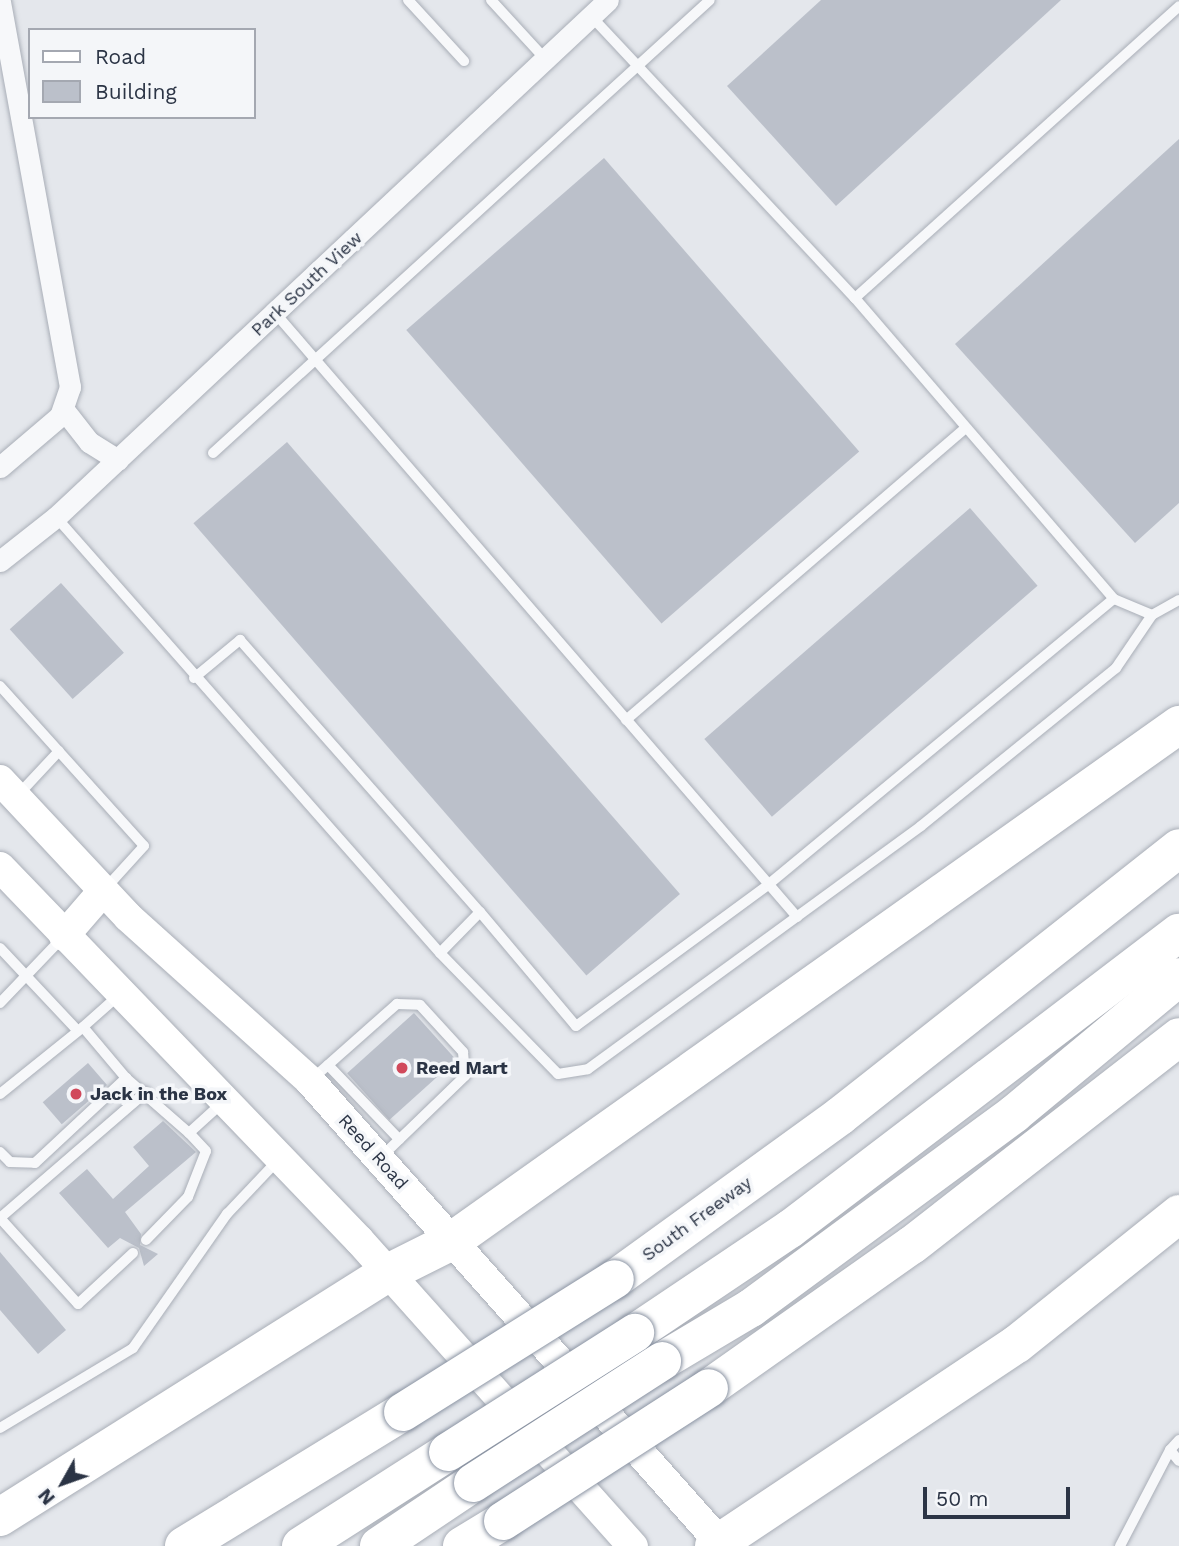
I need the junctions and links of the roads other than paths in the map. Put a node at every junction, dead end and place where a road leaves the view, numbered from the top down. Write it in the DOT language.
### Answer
graph roads {
  1 [pos="0,0"];
  2 [pos="408,0"];
  3 [pos="491,0"];
  4 [pos="608,0"];
  5 [pos="710,0"];
  6 [pos="1179,6"];
  7 [pos="591,16"];
  8 [pos="545,60"];
  9 [pos="464,61"];
  10 [pos="637,69"];
  11 [pos="855,298"];
  12 [pos="276,314"];
  13 [pos="316,359"];
  14 [pos="64,410"];
  15 [pos="966,428"];
  16 [pos="213,453"];
  17 [pos="118,460"];
  18 [pos="0,467"];
  19 [pos="56,517"];
  20 [pos="0,561"];
  21 [pos="1114,599"];
  22 [pos="1179,600"];
  23 [pos="1152,615"];
  24 [pos="194,678"];
  25 [pos="0,686"];
  26 [pos="626,720"];
  27 [pos="1179,725"];
  28 [pos="59,751"];
  29 [pos="8,788"];
  30 [pos="1179,848"];
  31 [pos="0,866"];
  32 [pos="769,884"];
  33 [pos="103,891"];
  34 [pos="480,912"];
  35 [pos="797,917"];
  36 [pos="1179,933"];
  37 [pos="64,936"];
  38 [pos="0,948"];
  39 [pos="440,953"];
  40 [pos="26,976"];
  41 [pos="1179,977"];
  42 [pos="120,994"];
  43 [pos="0,1003"];
  44 [pos="80,1028"];
  45 [pos="1179,1037"];
  46 [pos="319,1073"];
  47 [pos="126,1078"];
  48 [pos="146,1092"];
  49 [pos="0,1094"];
  50 [pos="225,1101"];
  51 [pos="189,1133"];
  52 [pos="389,1149"];
  53 [pos="0,1152"];
  54 [pos="280,1158"];
  55 [pos="1179,1214"];
  56 [pos="0,1218"];
  57 [pos="146,1240"];
  58 [pos="452,1241"];
  59 [pos="133,1253"];
  60 [pos="388,1273"];
  61 [pos="0,1428"];
  62 [pos="1179,1440"];
  63 [pos="1170,1450"];
  64 [pos="1179,1461"];
  65 [pos="0,1517"];
  66 [pos="719,1545"];
  67 [pos="184,1546"];
  68 [pos="301,1546"];
  69 [pos="379,1546"];
  70 [pos="462,1546"];
  71 [pos="634,1546"];
  72 [pos="1120,1546"];
  1 -- 14 [label="street"];
  2 -- 9 [label="lane"];
  3 -- 8 [label="lane"];
  4 -- 7 [label="street, Park South View"];
  5 -- 10 [label="lane"];
  6 -- 11 [label="lane"];
  7 -- 8 [label="street, Park South View"];
  7 -- 10 [label="lane"];
  8 -- 12 [label="street, Park South View"];
  10 -- 11 [label="lane"];
  10 -- 13 [label="lane"];
  11 -- 15 [label="lane"];
  12 -- 13 [label="lane"];
  12 -- 17 [label="street, Park South View"];
  13 -- 16 [label="lane"];
  13 -- 26 [label="lane"];
  14 -- 17 [label="street"];
  14 -- 18 [label="street"];
  15 -- 21 [label="lane"];
  15 -- 26 [label="lane"];
  17 -- 19 [label="street, Park South View"];
  19 -- 20 [label="street, Park South View"];
  19 -- 24 [label="lane"];
  21 -- 23 [label="lane"];
  21 -- 32 [label="lane"];
  22 -- 23 [label="lane"];
  23 -- 35 [label="lane"];
  24 -- 34 [label="lane"];
  24 -- 39 [label="lane"];
  25 -- 28 [label="lane"];
  26 -- 32 [label="lane"];
  27 -- 58 [label="highway"];
  28 -- 29 [label="lane"];
  28 -- 33 [label="lane"];
  29 -- 33 [label="street, Reed Road"];
  30 -- 67 [label="highway, South Freeway, bridge"];
  31 -- 37 [label="street"];
  32 -- 34 [label="lane"];
  32 -- 35 [label="lane"];
  33 -- 37 [label="street"];
  33 -- 46 [label="street, Reed Road"];
  34 -- 39 [label="lane"];
  35 -- 39 [label="lane"];
  36 -- 68 [label="highway, bridge"];
  37 -- 40 [label="lane"];
  37 -- 42 [label="street"];
  38 -- 40 [label="lane"];
  40 -- 43 [label="lane"];
  40 -- 44 [label="lane"];
  41 -- 69 [label="highway, bridge"];
  42 -- 44 [label="lane"];
  42 -- 50 [label="street"];
  44 -- 47 [label="lane"];
  44 -- 49 [label="lane"];
  45 -- 70 [label="highway, bridge"];
  46 -- 52 [label="street, Reed Road"];
  46 -- 52 [label="lane"];
  47 -- 48 [label="lane"];
  47 -- 53 [label="lane"];
  48 -- 51 [label="lane"];
  48 -- 56 [label="lane"];
  50 -- 51 [label="lane"];
  50 -- 54 [label="street"];
  51 -- 57 [label="lane"];
  52 -- 58 [label="street, Reed Road"];
  54 -- 60 [label="street"];
  54 -- 61 [label="lane"];
  55 -- 66 [label="highway"];
  56 -- 59 [label="lane"];
  58 -- 60 [label="highway"];
  58 -- 66 [label="street, Reed Road"];
  60 -- 65 [label="highway"];
  60 -- 71 [label="street"];
  62 -- 63 [label="lane"];
  63 -- 64 [label="lane"];
  63 -- 72 [label="lane"];
}
